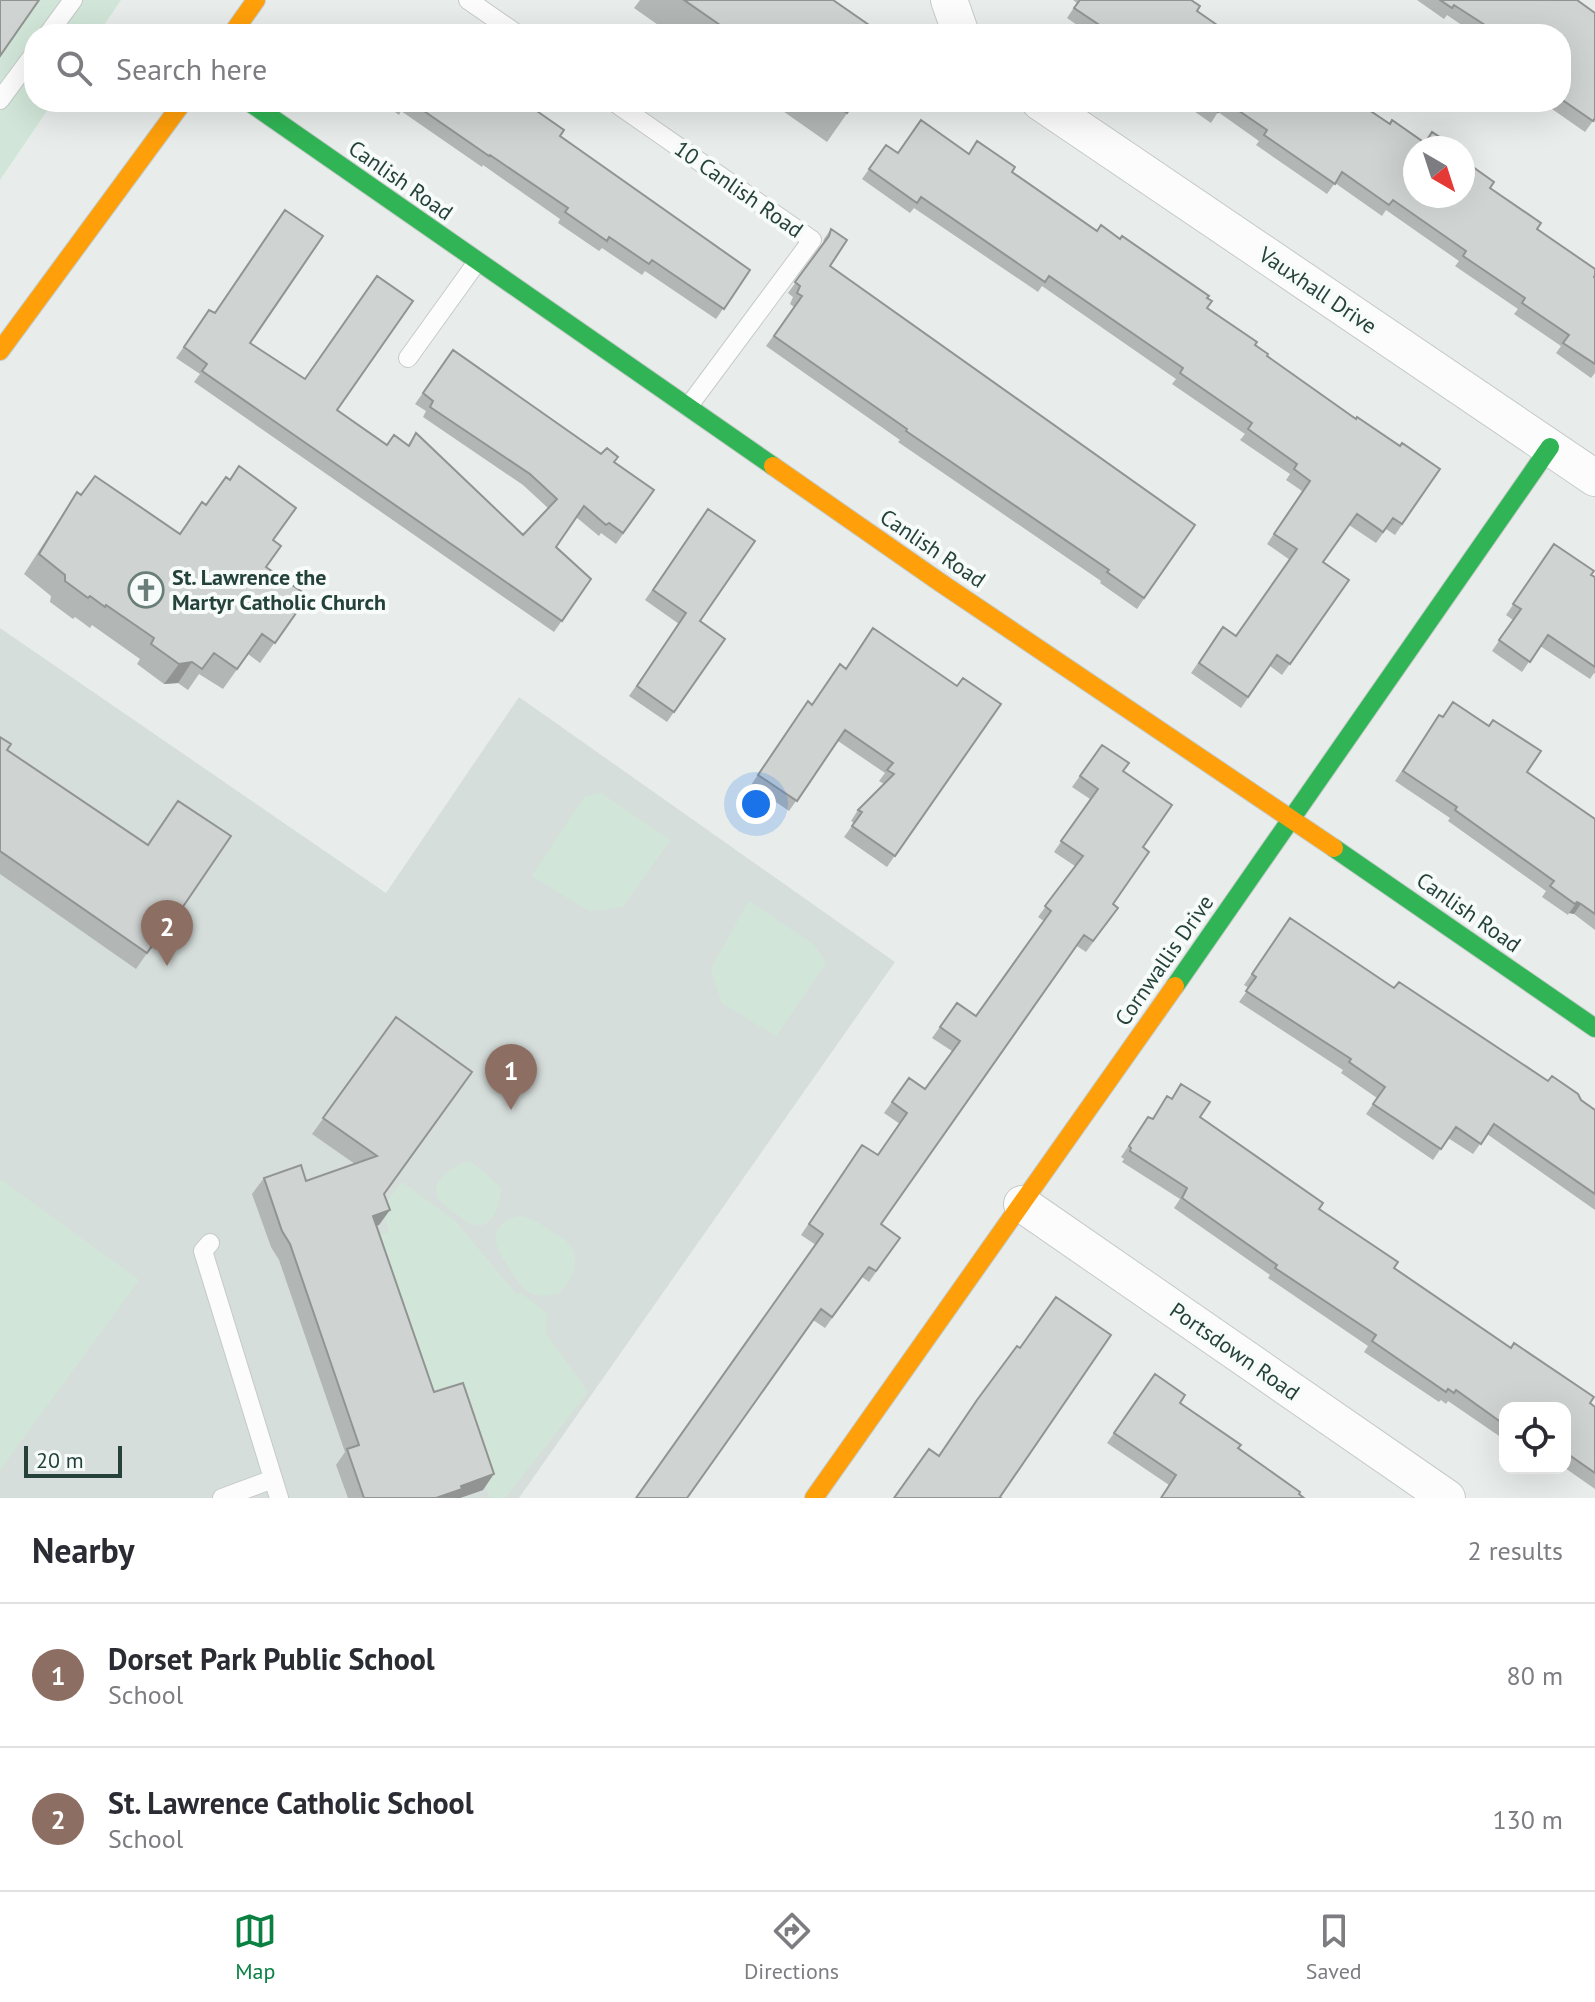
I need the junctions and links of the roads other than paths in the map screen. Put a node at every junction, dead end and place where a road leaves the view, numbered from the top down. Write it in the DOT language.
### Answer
graph roads {
  1 [pos="73,0"];
  2 [pos="256,0"];
  3 [pos="468,0"];
  4 [pos="949,0"];
  5 [pos="55,24"];
  6 [pos="239,24"];
  7 [pos="503,24"];
  8 [pos="957,24"];
  9 [pos="24,68"];
  10 [pos="0,100"];
  11 [pos="176,112"];
  12 [pos="263,112"];
  13 [pos="628,112"];
  14 [pos="1055,112"];
  15 [pos="477,262"];
  16 [pos="0,351"];
  17 [pos="408,358"];
  18 [pos="688,407"];
  19 [pos="1550,447"];
  20 [pos="1595,478"];
  21 [pos="1292,819"];
  22 [pos="1595,1028"];
  23 [pos="1022,1204"];
  24 [pos="210,1243"];
  25 [pos="273,1479"];
  26 [pos="222,1498"];
  27 [pos="279,1498"];
  28 [pos="814,1498"];
  29 [pos="1447,1498"];
  1 -- 5 [label="lane"];
  2 -- 6 [label="street"];
  3 -- 7 [label="lane"];
  4 -- 8 [label="street"];
  9 -- 10 [label="lane"];
  11 -- 16 [label="street"];
  12 -- 15 [label="street, Canlish Road"];
  13 -- 18 [label="lane, 10 Canlish Road"];
  14 -- 19 [label="street, Vauxhall Drive"];
  15 -- 17 [label="lane"];
  15 -- 18 [label="street, Canlish Road"];
  18 -- 21 [label="street, Canlish Road"];
  19 -- 20 [label="street, Vauxhall Drive"];
  19 -- 21 [label="street, Cornwallis Drive"];
  21 -- 22 [label="street, Canlish Road"];
  21 -- 23 [label="street, Cornwallis Drive"];
  23 -- 28 [label="street, Cornwallis Drive"];
  23 -- 29 [label="street, Portsdown Road"];
  24 -- 25 [label="lane"];
  25 -- 26 [label="lane"];
  25 -- 27 [label="lane"];
}
